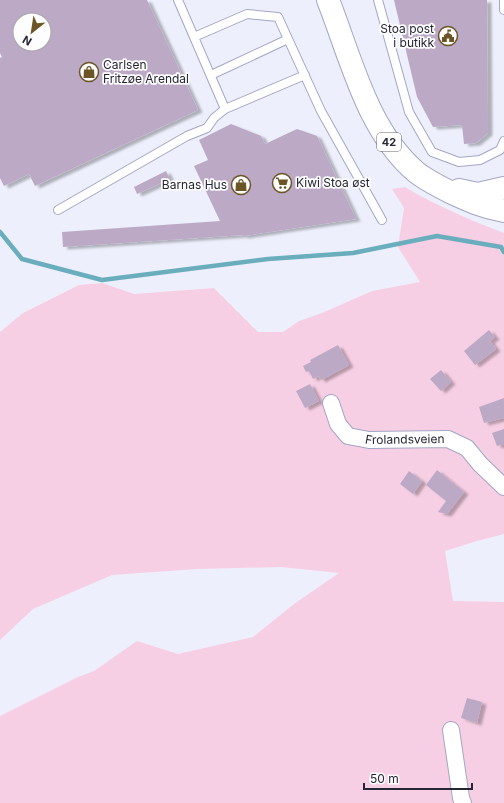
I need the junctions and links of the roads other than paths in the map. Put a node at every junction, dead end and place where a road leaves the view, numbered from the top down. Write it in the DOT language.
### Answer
graph roads {
  1 [pos="178,0"];
  2 [pos="313,0"];
  3 [pos="328,0"];
  4 [pos="378,0"];
  5 [pos="504,0"];
  6 [pos="504,10"];
  7 [pos="194,37"];
  8 [pos="288,39"];
  9 [pos="211,75"];
  10 [pos="305,75"];
  11 [pos="359,83"];
  12 [pos="225,109"];
  13 [pos="504,141"];
  14 [pos="439,186"];
  15 [pos="504,188"];
  16 [pos="58,210"];
  17 [pos="504,211"];
  18 [pos="382,220"];
  19 [pos="331,403"];
  20 [pos="504,488"];
  21 [pos="451,730"];
  22 [pos="463,803"];
  1 -- 7 [label="lane"];
  2 -- 11 [label="main road, 42"];
  3 -- 11 [label="main road, 42"];
  4 -- 13 [label="lane"];
  5 -- 6 [label="lane"];
  7 -- 8 [label="lane"];
  7 -- 9 [label="lane"];
  8 -- 9 [label="lane"];
  8 -- 10 [label="lane"];
  9 -- 12 [label="lane"];
  10 -- 12 [label="lane"];
  10 -- 18 [label="lane"];
  11 -- 14 [label="main road, 42"];
  12 -- 16 [label="lane"];
  14 -- 15 [label="main road, 42"];
  14 -- 17 [label="main road, 42"];
  19 -- 20 [label="street, Frolandsveien"];
  21 -- 22 [label="street"];
}
